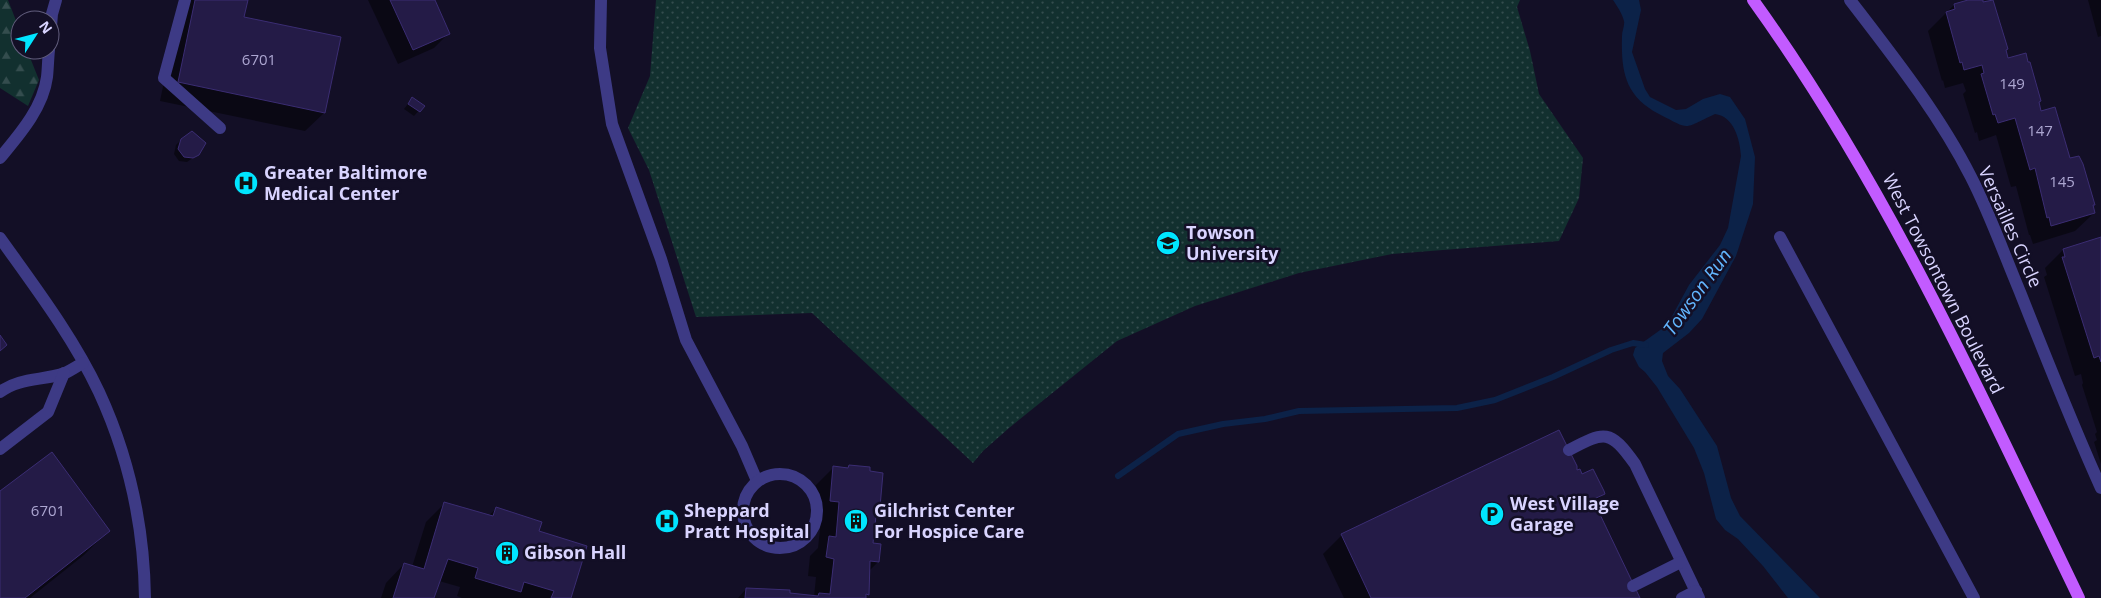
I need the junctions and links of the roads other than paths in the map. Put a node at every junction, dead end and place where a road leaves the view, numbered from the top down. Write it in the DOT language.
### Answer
graph roads {
  1 [pos="186,0"];
  2 [pos="601,0"];
  3 [pos="1753,0"];
  4 [pos="1850,0"];
  5 [pos="48,60"];
  6 [pos="220,128"];
  7 [pos="0,158"];
  8 [pos="1780,237"];
  9 [pos="0,238"];
  10 [pos="83,362"];
  11 [pos="64,373"];
  12 [pos="0,392"];
  13 [pos="0,449"];
  14 [pos="1569,450"];
  15 [pos="757,481"];
  16 [pos="2101,488"];
  17 [pos="1681,562"];
  18 [pos="1633,586"];
  19 [pos="1697,595"];
  20 [pos="145,598"];
  21 [pos="1682,598"];
  22 [pos="1974,598"];
  23 [pos="2079,598"];
  1 -- 6 [label="street"];
  2 -- 15 [label="street"];
  3 -- 23 [label="main road, West Towsontown Boulevard"];
  4 -- 16 [label="street, Versailles Circle"];
  5 -- 7 [label="street"];
  8 -- 22 [label="street"];
  9 -- 10 [label="street"];
  10 -- 11 [label="street"];
  10 -- 20 [label="street"];
  11 -- 12 [label="street"];
  11 -- 13 [label="street"];
  14 -- 17 [label="street"];
  15 -- 15 [label="street"];
  17 -- 18 [label="street"];
  17 -- 19 [label="street"];
  19 -- 21 [label="street"];
}
